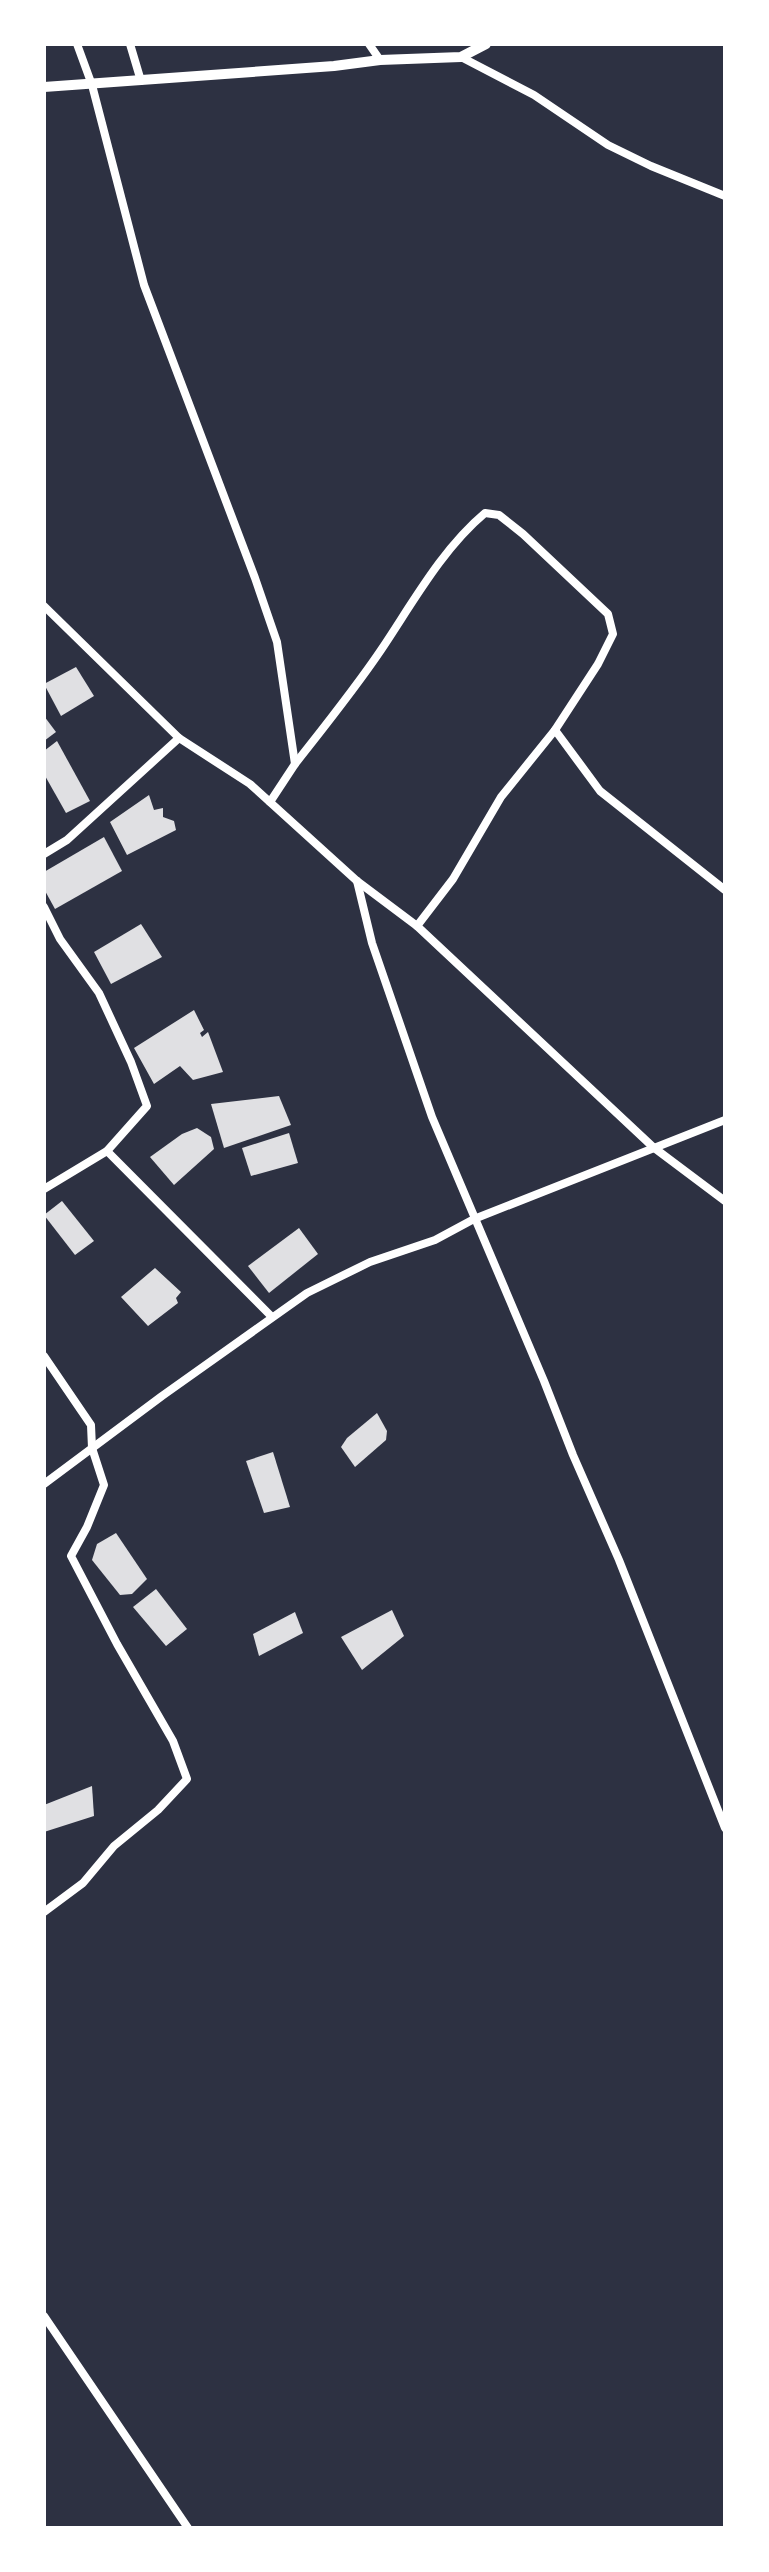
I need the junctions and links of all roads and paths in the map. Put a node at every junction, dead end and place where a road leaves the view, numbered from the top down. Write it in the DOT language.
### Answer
graph roads {
  1 [pos="77,44"];
  2 [pos="130,44"];
  3 [pos="369,44"];
  4 [pos="486,44"];
  5 [pos="461,57"];
  6 [pos="380,60"];
  7 [pos="141,81"];
  8 [pos="92,85"];
  9 [pos="44,87"];
  10 [pos="725,196"];
  11 [pos="46,613"];
  12 [pos="555,730"];
  13 [pos="179,738"];
  14 [pos="295,764"];
  15 [pos="270,802"];
  16 [pos="44,854"];
  17 [pos="357,881"];
  18 [pos="725,890"];
  19 [pos="44,907"];
  20 [pos="417,926"];
  21 [pos="725,1120"];
  22 [pos="653,1147"];
  23 [pos="107,1151"];
  24 [pos="44,1189"];
  25 [pos="725,1201"];
  26 [pos="474,1219"];
  27 [pos="272,1317"];
  28 [pos="44,1356"];
  29 [pos="92,1448"];
  30 [pos="44,1484"];
  31 [pos="725,1828"];
  32 [pos="44,1912"];
  33 [pos="44,2316"];
  34 [pos="188,2528"];
  1 -- 8 [label="street"];
  2 -- 7 [label="street"];
  3 -- 6 [label="street"];
  4 -- 5 [label="street"];
  5 -- 6 [label="street"];
  5 -- 10 [label="street"];
  6 -- 7 [label="street"];
  7 -- 8 [label="street"];
  8 -- 9 [label="street"];
  8 -- 14 [label="street"];
  11 -- 13 [label="street"];
  12 -- 14 [label="street"];
  12 -- 18 [label="street"];
  12 -- 20 [label="street"];
  13 -- 15 [label="street"];
  13 -- 16 [label="street"];
  14 -- 15 [label="street"];
  15 -- 17 [label="street"];
  17 -- 20 [label="street"];
  17 -- 26 [label="street"];
  19 -- 23 [label="street"];
  20 -- 22 [label="street"];
  21 -- 22 [label="street"];
  22 -- 25 [label="street"];
  22 -- 26 [label="street"];
  23 -- 24 [label="street"];
  23 -- 27 [label="street"];
  26 -- 27 [label="street"];
  26 -- 31 [label="street"];
  27 -- 29 [label="street"];
  28 -- 29 [label="street"];
  29 -- 30 [label="street"];
  29 -- 32 [label="street"];
  33 -- 34 [label="street"];
}
